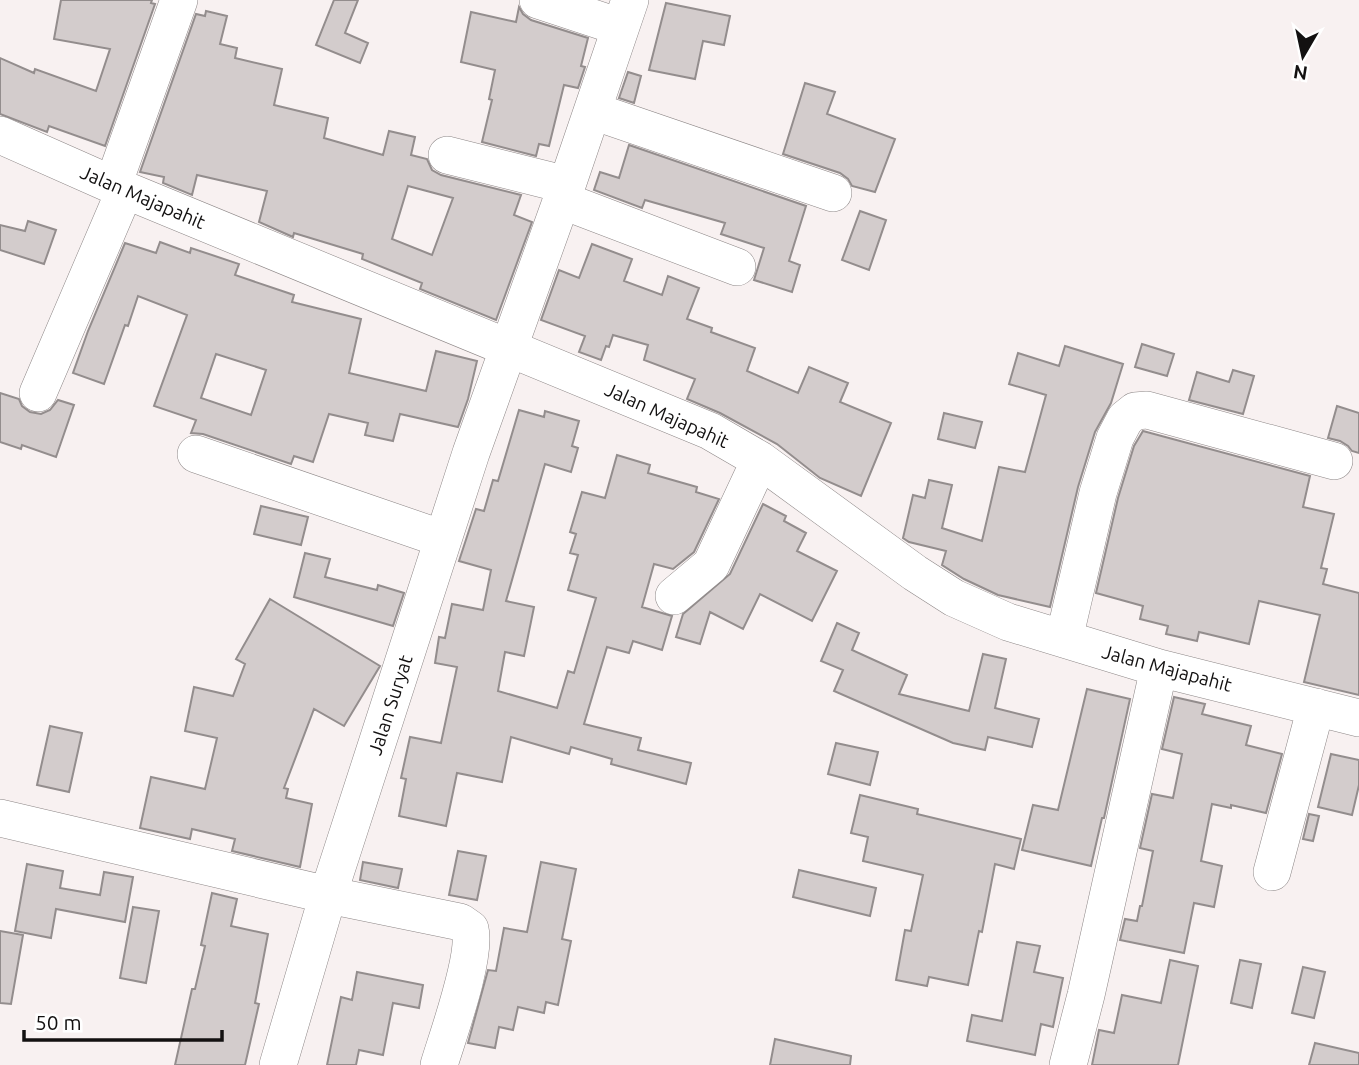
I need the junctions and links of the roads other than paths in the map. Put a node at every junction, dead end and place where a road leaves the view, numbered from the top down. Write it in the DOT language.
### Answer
graph roads {
  1 [pos="179,0"];
  2 [pos="538,0"];
  3 [pos="625,14"];
  4 [pos="593,111"];
  5 [pos="0,135"];
  6 [pos="447,155"];
  7 [pos="119,188"];
  8 [pos="564,193"];
  9 [pos="833,193"];
  10 [pos="737,267"];
  11 [pos="508,347"];
  12 [pos="38,393"];
  13 [pos="196,454"];
  14 [pos="760,460"];
  15 [pos="1334,461"];
  16 [pos="443,539"];
  17 [pos="674,596"];
  18 [pos="1064,639"];
  19 [pos="1159,668"];
  20 [pos="1316,707"];
  21 [pos="1359,718"];
  22 [pos="0,818"];
  23 [pos="1272,872"];
  24 [pos="328,895"];
  25 [pos="278,1065"];
  26 [pos="439,1065"];
  27 [pos="1068,1065"];
  1 -- 7 [label="street"];
  2 -- 3 [label="street"];
  3 -- 4 [label="street, Jalan Suryat"];
  4 -- 8 [label="street, Jalan Suryat"];
  4 -- 9 [label="street"];
  5 -- 7 [label="street, Jalan Majapahit"];
  6 -- 8 [label="street"];
  7 -- 11 [label="street, Jalan Majapahit"];
  7 -- 12 [label="street"];
  8 -- 10 [label="street"];
  8 -- 11 [label="street, Jalan Suryat"];
  11 -- 14 [label="street, Jalan Majapahit"];
  11 -- 16 [label="street, Jalan Suryat"];
  13 -- 16 [label="street"];
  14 -- 17 [label="street"];
  14 -- 18 [label="street, Jalan Majapahit"];
  15 -- 18 [label="street"];
  16 -- 24 [label="street, Jalan Suryat"];
  18 -- 19 [label="street, Jalan Majapahit"];
  19 -- 20 [label="street, Jalan Majapahit"];
  19 -- 27 [label="street"];
  20 -- 21 [label="street, Jalan Majapahit"];
  20 -- 23 [label="street"];
  22 -- 24 [label="street"];
  24 -- 25 [label="street, Jalan Suryat"];
  24 -- 26 [label="street"];
}
